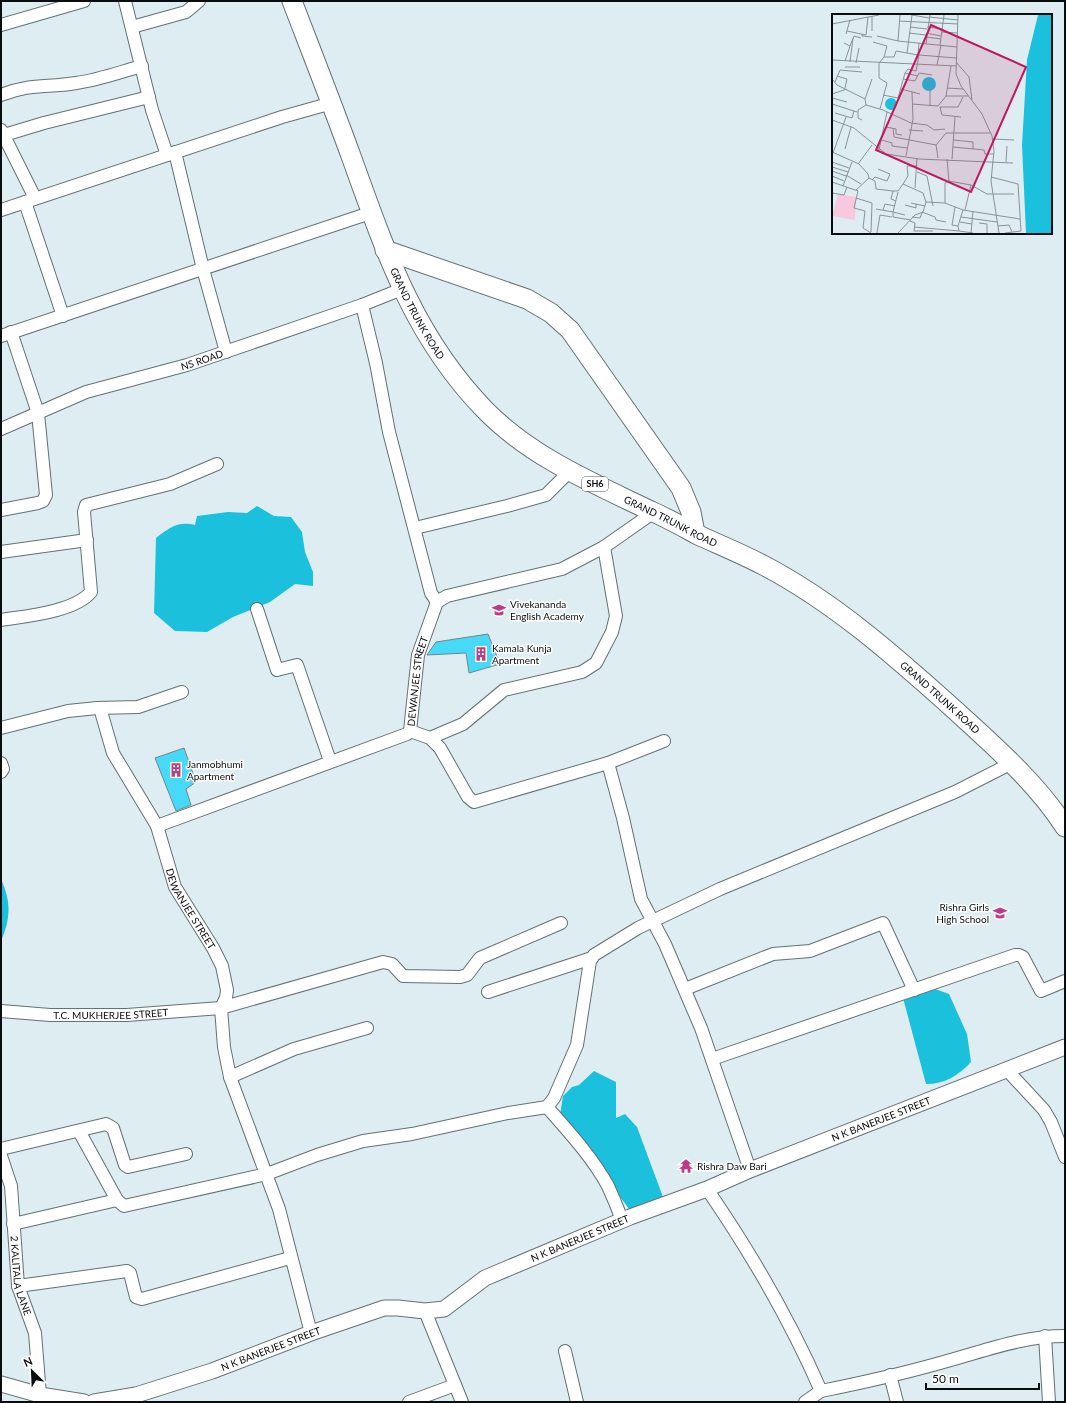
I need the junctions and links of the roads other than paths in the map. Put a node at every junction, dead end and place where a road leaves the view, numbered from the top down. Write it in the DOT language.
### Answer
graph roads {
  1 [pos="84,1"];
  2 [pos="125,1"];
  3 [pos="199,1"];
  4 [pos="292,1"];
  5 [pos="1,25"];
  6 [pos="132,27"];
  7 [pos="142,66"];
  8 [pos="1,95"];
  9 [pos="149,97"];
  10 [pos="332,103"];
  11 [pos="2,132"];
  12 [pos="171,154"];
  13 [pos="30,200"];
  14 [pos="1,210"];
  15 [pos="370,213"];
  16 [pos="385,250"];
  17 [pos="203,269"];
  18 [pos="402,288"];
  19 [pos="362,305"];
  20 [pos="63,316"];
  21 [pos="6,334"];
  22 [pos="226,352"];
  23 [pos="38,413"];
  24 [pos="1,429"];
  25 [pos="217,464"];
  26 [pos="570,471"];
  27 [pos="1,510"];
  28 [pos="654,512"];
  29 [pos="415,528"];
  30 [pos="696,533"];
  31 [pos="87,540"];
  32 [pos="604,547"];
  33 [pos="1,552"];
  34 [pos="437,602"];
  35 [pos="257,609"];
  36 [pos="1,620"];
  37 [pos="182,692"];
  38 [pos="100,708"];
  39 [pos="1,728"];
  40 [pos="410,731"];
  41 [pos="430,738"];
  42 [pos="664,741"];
  43 [pos="330,761"];
  44 [pos="1,763"];
  45 [pos="608,763"];
  46 [pos="1012,763"];
  47 [pos="1,772"];
  48 [pos="1060,808"];
  49 [pos="157,826"];
  50 [pos="1065,827"];
  51 [pos="653,921"];
  52 [pos="561,923"];
  53 [pos="592,958"];
  54 [pos="1065,981"];
  55 [pos="685,989"];
  56 [pos="914,990"];
  57 [pos="488,992"];
  58 [pos="221,1008"];
  59 [pos="1,1011"];
  60 [pos="367,1028"];
  61 [pos="1065,1047"];
  62 [pos="712,1059"];
  63 [pos="1007,1070"];
  64 [pos="230,1077"];
  65 [pos="547,1107"];
  66 [pos="79,1131"];
  67 [pos="1,1149"];
  68 [pos="186,1154"];
  69 [pos="1065,1158"];
  70 [pos="2,1160"];
  71 [pos="750,1170"];
  72 [pos="267,1174"];
  73 [pos="707,1188"];
  74 [pos="117,1200"];
  75 [pos="622,1220"];
  76 [pos="14,1224"];
  77 [pos="290,1258"];
  78 [pos="18,1286"];
  79 [pos="425,1311"];
  80 [pos="311,1333"];
  81 [pos="1045,1336"];
  82 [pos="1065,1336"];
  83 [pos="565,1351"];
  84 [pos="890,1375"];
  85 [pos="1,1384"];
  86 [pos="455,1385"];
  87 [pos="821,1391"];
  88 [pos="40,1395"];
  89 [pos="84,1402"];
  90 [pos="94,1402"];
  91 [pos="409,1402"];
  92 [pos="462,1402"];
  93 [pos="577,1402"];
  94 [pos="805,1402"];
  95 [pos="897,1402"];
  96 [pos="1049,1402"];
  1 -- 5 [label="street"];
  2 -- 6 [label="street"];
  3 -- 6 [label="street"];
  4 -- 10 [label="main road, GRAND TRUNK ROAD / SH6"];
  6 -- 7 [label="street"];
  7 -- 8 [label="street"];
  7 -- 9 [label="street"];
  9 -- 11 [label="street"];
  9 -- 12 [label="street"];
  10 -- 12 [label="street"];
  10 -- 15 [label="main road, GRAND TRUNK ROAD / SH6"];
  11 -- 13 [label="street"];
  12 -- 13 [label="street"];
  12 -- 17 [label="street"];
  13 -- 14 [label="street"];
  13 -- 20 [label="street"];
  15 -- 16 [label="main road, GRAND TRUNK ROAD / SH6"];
  15 -- 17 [label="street"];
  16 -- 18 [label="main road, GRAND TRUNK ROAD / SH6"];
  16 -- 30 [label="main road"];
  17 -- 20 [label="street"];
  17 -- 22 [label="street"];
  18 -- 19 [label="street, NS ROAD"];
  18 -- 26 [label="main road, GRAND TRUNK ROAD / SH6"];
  19 -- 22 [label="street, NS ROAD"];
  19 -- 29 [label="street"];
  20 -- 21 [label="street"];
  21 -- 23 [label="street"];
  22 -- 23 [label="street, NS ROAD"];
  23 -- 24 [label="street, NS ROAD"];
  23 -- 27 [label="street"];
  25 -- 31 [label="street"];
  26 -- 28 [label="main road, GRAND TRUNK ROAD / SH6"];
  26 -- 29 [label="street"];
  28 -- 30 [label="main road, GRAND TRUNK ROAD / SH6"];
  28 -- 32 [label="street"];
  29 -- 34 [label="street"];
  30 -- 46 [label="main road, GRAND TRUNK ROAD / SH6"];
  31 -- 33 [label="street"];
  31 -- 36 [label="street"];
  32 -- 34 [label="street"];
  32 -- 41 [label="street"];
  34 -- 40 [label="street, DEWANJEE STREET"];
  35 -- 43 [label="street"];
  37 -- 38 [label="street"];
  38 -- 39 [label="street"];
  38 -- 49 [label="street, DEWANJEE STREET"];
  40 -- 41 [label="street"];
  40 -- 43 [label="street, DEWANJEE STREET"];
  41 -- 45 [label="street"];
  42 -- 45 [label="street"];
  43 -- 49 [label="street, DEWANJEE STREET"];
  44 -- 47 [label="street"];
  45 -- 51 [label="street"];
  46 -- 48 [label="main road, GRAND TRUNK ROAD / SH6"];
  46 -- 51 [label="street"];
  48 -- 50 [label="main road, GRAND TRUNK ROAD / SH6"];
  49 -- 58 [label="street, DEWANJEE STREET"];
  51 -- 53 [label="street"];
  51 -- 55 [label="street"];
  52 -- 58 [label="street, T.C. MUKHERJEE STREET"];
  53 -- 57 [label="street"];
  53 -- 65 [label="street"];
  54 -- 56 [label="street"];
  55 -- 56 [label="street"];
  55 -- 62 [label="street"];
  56 -- 62 [label="street"];
  58 -- 59 [label="street, T.C. MUKHERJEE STREET"];
  58 -- 64 [label="street"];
  60 -- 64 [label="street"];
  61 -- 63 [label="street, N K BANERJEE STREET"];
  62 -- 71 [label="street"];
  63 -- 69 [label="street"];
  63 -- 71 [label="street, N K BANERJEE STREET"];
  64 -- 72 [label="street"];
  65 -- 72 [label="street"];
  65 -- 75 [label="street"];
  66 -- 67 [label="street"];
  66 -- 68 [label="street"];
  66 -- 74 [label="street"];
  70 -- 76 [label="street, 2 KALITALA LANE"];
  71 -- 73 [label="street, N K BANERJEE STREET"];
  72 -- 74 [label="street"];
  72 -- 77 [label="street"];
  73 -- 75 [label="street, N K BANERJEE STREET"];
  73 -- 87 [label="street"];
  74 -- 76 [label="street"];
  75 -- 79 [label="street, N K BANERJEE STREET"];
  76 -- 78 [label="street, 2 KALITALA LANE"];
  77 -- 78 [label="street"];
  77 -- 80 [label="street"];
  78 -- 88 [label="street, 2 KALITALA LANE"];
  79 -- 80 [label="street, N K BANERJEE STREET"];
  79 -- 86 [label="street"];
  80 -- 90 [label="street, N K BANERJEE STREET"];
  81 -- 82 [label="street"];
  81 -- 84 [label="street"];
  81 -- 96 [label="street"];
  83 -- 93 [label="street"];
  84 -- 87 [label="street"];
  84 -- 95 [label="street"];
  85 -- 88 [label="street"];
  86 -- 91 [label="street"];
  86 -- 92 [label="street"];
  87 -- 94 [label="street"];
  88 -- 89 [label="street"];
}
